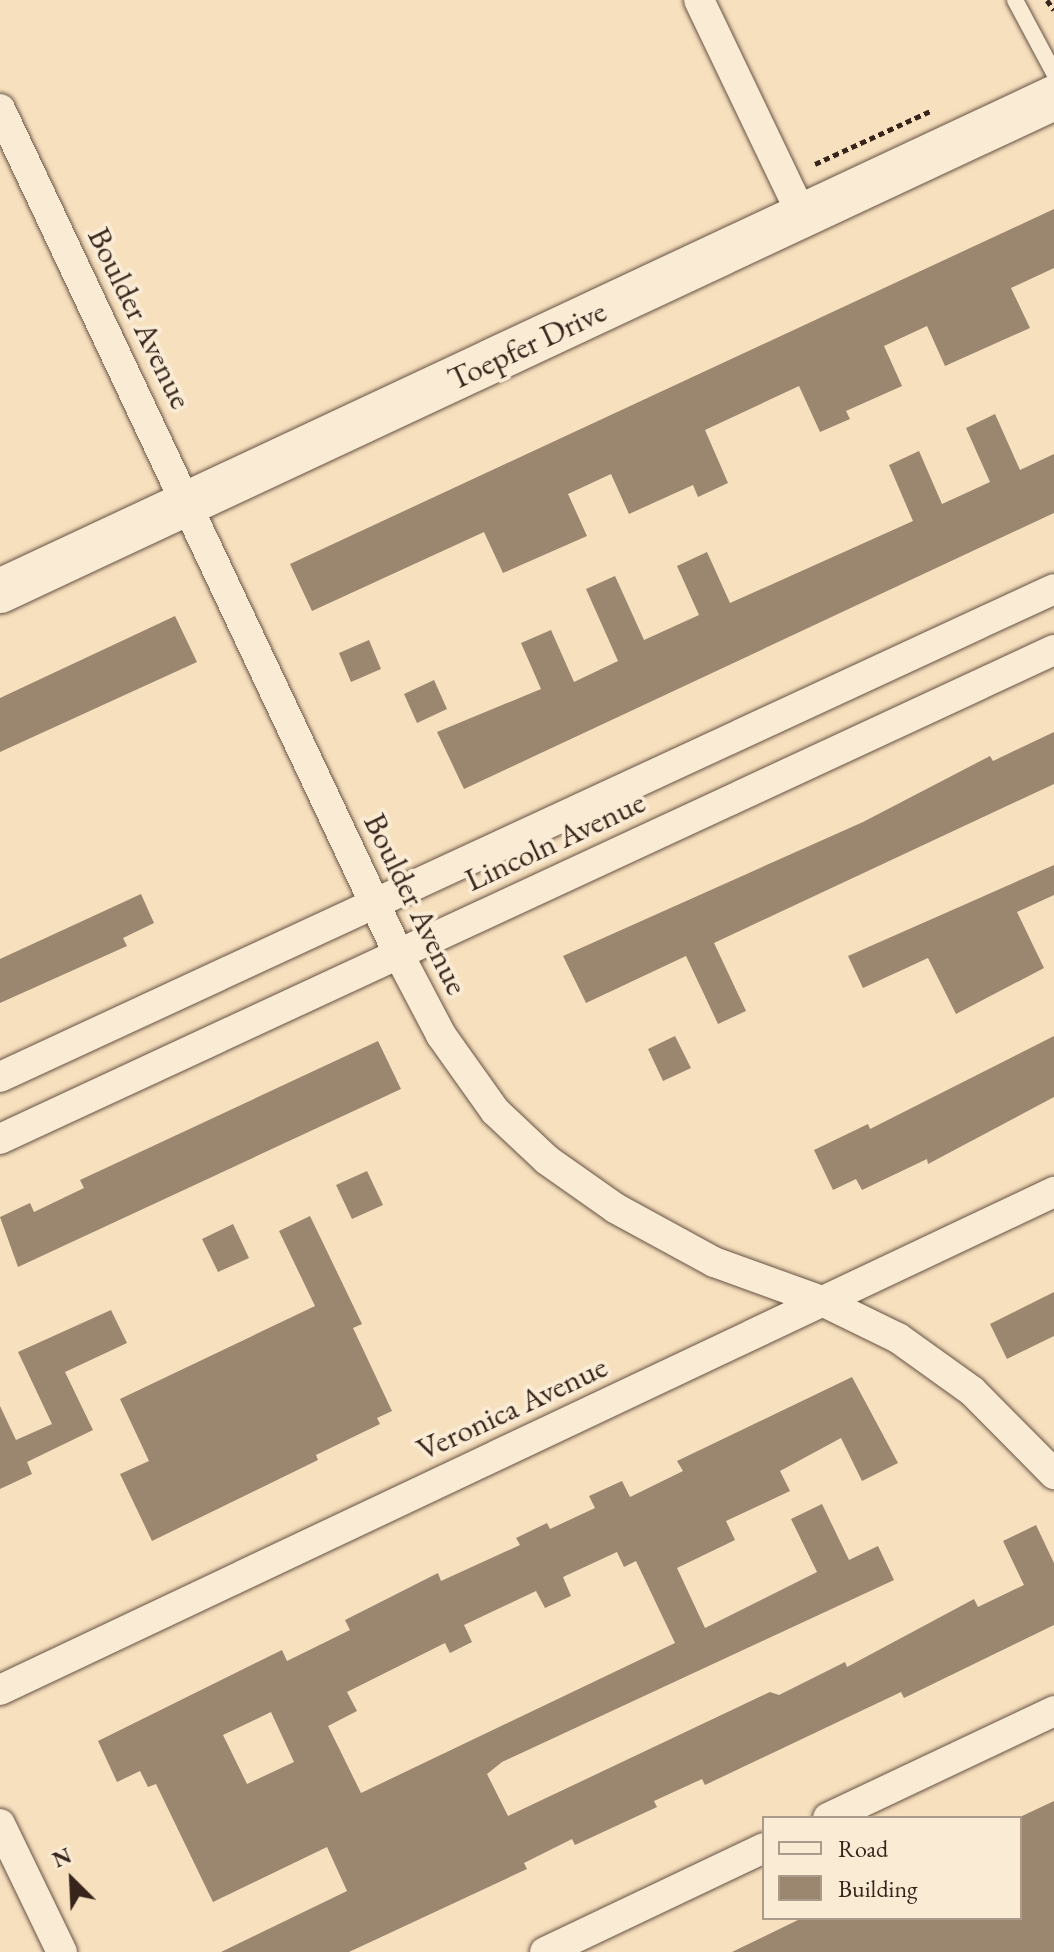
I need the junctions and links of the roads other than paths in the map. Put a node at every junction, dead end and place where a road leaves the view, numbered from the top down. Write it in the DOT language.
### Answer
graph roads {
  1 [pos="699,0"];
  2 [pos="1015,0"];
  3 [pos="1054,73"];
  4 [pos="1054,98"];
  5 [pos="0,109"];
  6 [pos="803,217"];
  7 [pos="188,503"];
  8 [pos="1054,589"];
  9 [pos="0,591"];
  10 [pos="1054,650"];
  11 [pos="373,901"];
  12 [pos="398,953"];
  13 [pos="0,1077"];
  14 [pos="0,1139"];
  15 [pos="1054,1192"];
  16 [pos="822,1301"];
  17 [pos="1054,1474"];
  18 [pos="0,1690"];
  19 [pos="1054,1711"];
  20 [pos="832,1816"];
  21 [pos="0,1824"];
  22 [pos="762,1849"];
  23 [pos="10,1871"];
  24 [pos="62,1952"];
  25 [pos="545,1952"];
  1 -- 6 [label="street"];
  2 -- 3 [label="lane"];
  4 -- 6 [label="street, Toepfer Drive"];
  5 -- 7 [label="street, Boulder Avenue"];
  6 -- 7 [label="street, Toepfer Drive"];
  7 -- 9 [label="street, Toepfer Drive"];
  7 -- 11 [label="street, Boulder Avenue"];
  8 -- 11 [label="street, Lincoln Avenue"];
  10 -- 12 [label="street, Lincoln Avenue"];
  11 -- 12 [label="street, Boulder Avenue"];
  11 -- 13 [label="street, Lincoln Avenue"];
  12 -- 14 [label="street, Lincoln Avenue"];
  12 -- 16 [label="street, Boulder Avenue"];
  15 -- 16 [label="street, Veronica Avenue"];
  16 -- 17 [label="street, Boulder Avenue"];
  16 -- 18 [label="street, Veronica Avenue"];
  19 -- 20 [label="street"];
  21 -- 23 [label="street"];
  22 -- 25 [label="street"];
  23 -- 24 [label="street"];
}
